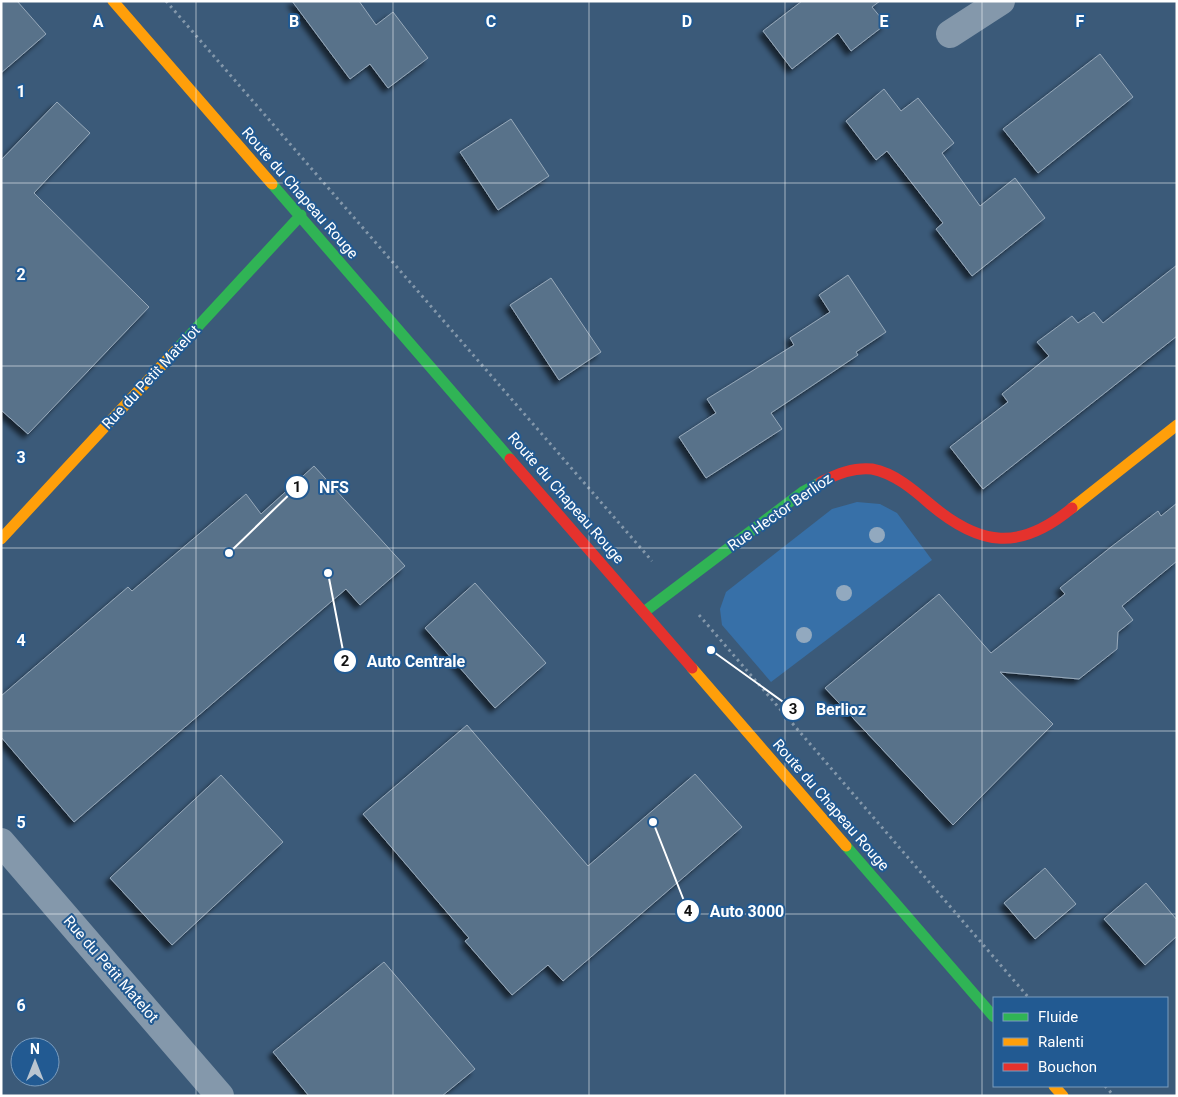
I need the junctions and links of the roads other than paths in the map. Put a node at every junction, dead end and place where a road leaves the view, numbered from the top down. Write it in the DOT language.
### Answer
graph roads {
  1 [pos="113,1"];
  2 [pos="1001,1"];
  3 [pos="950,34"];
  4 [pos="301,216"];
  5 [pos="1177,424"];
  6 [pos="1,539"];
  7 [pos="644,612"];
  8 [pos="1,842"];
  9 [pos="993,1016"];
  10 [pos="220,1096"];
  1 -- 4 [label="street, Route du Chapeau Rouge"];
  2 -- 3 [label="street"];
  4 -- 6 [label="street, Rue du Petit Matelot"];
  4 -- 7 [label="street, Route du Chapeau Rouge"];
  5 -- 7 [label="street, Rue Hector Berlioz"];
  7 -- 9 [label="street, Route du Chapeau Rouge"];
  8 -- 10 [label="street, Rue du Petit Matelot"];
}
